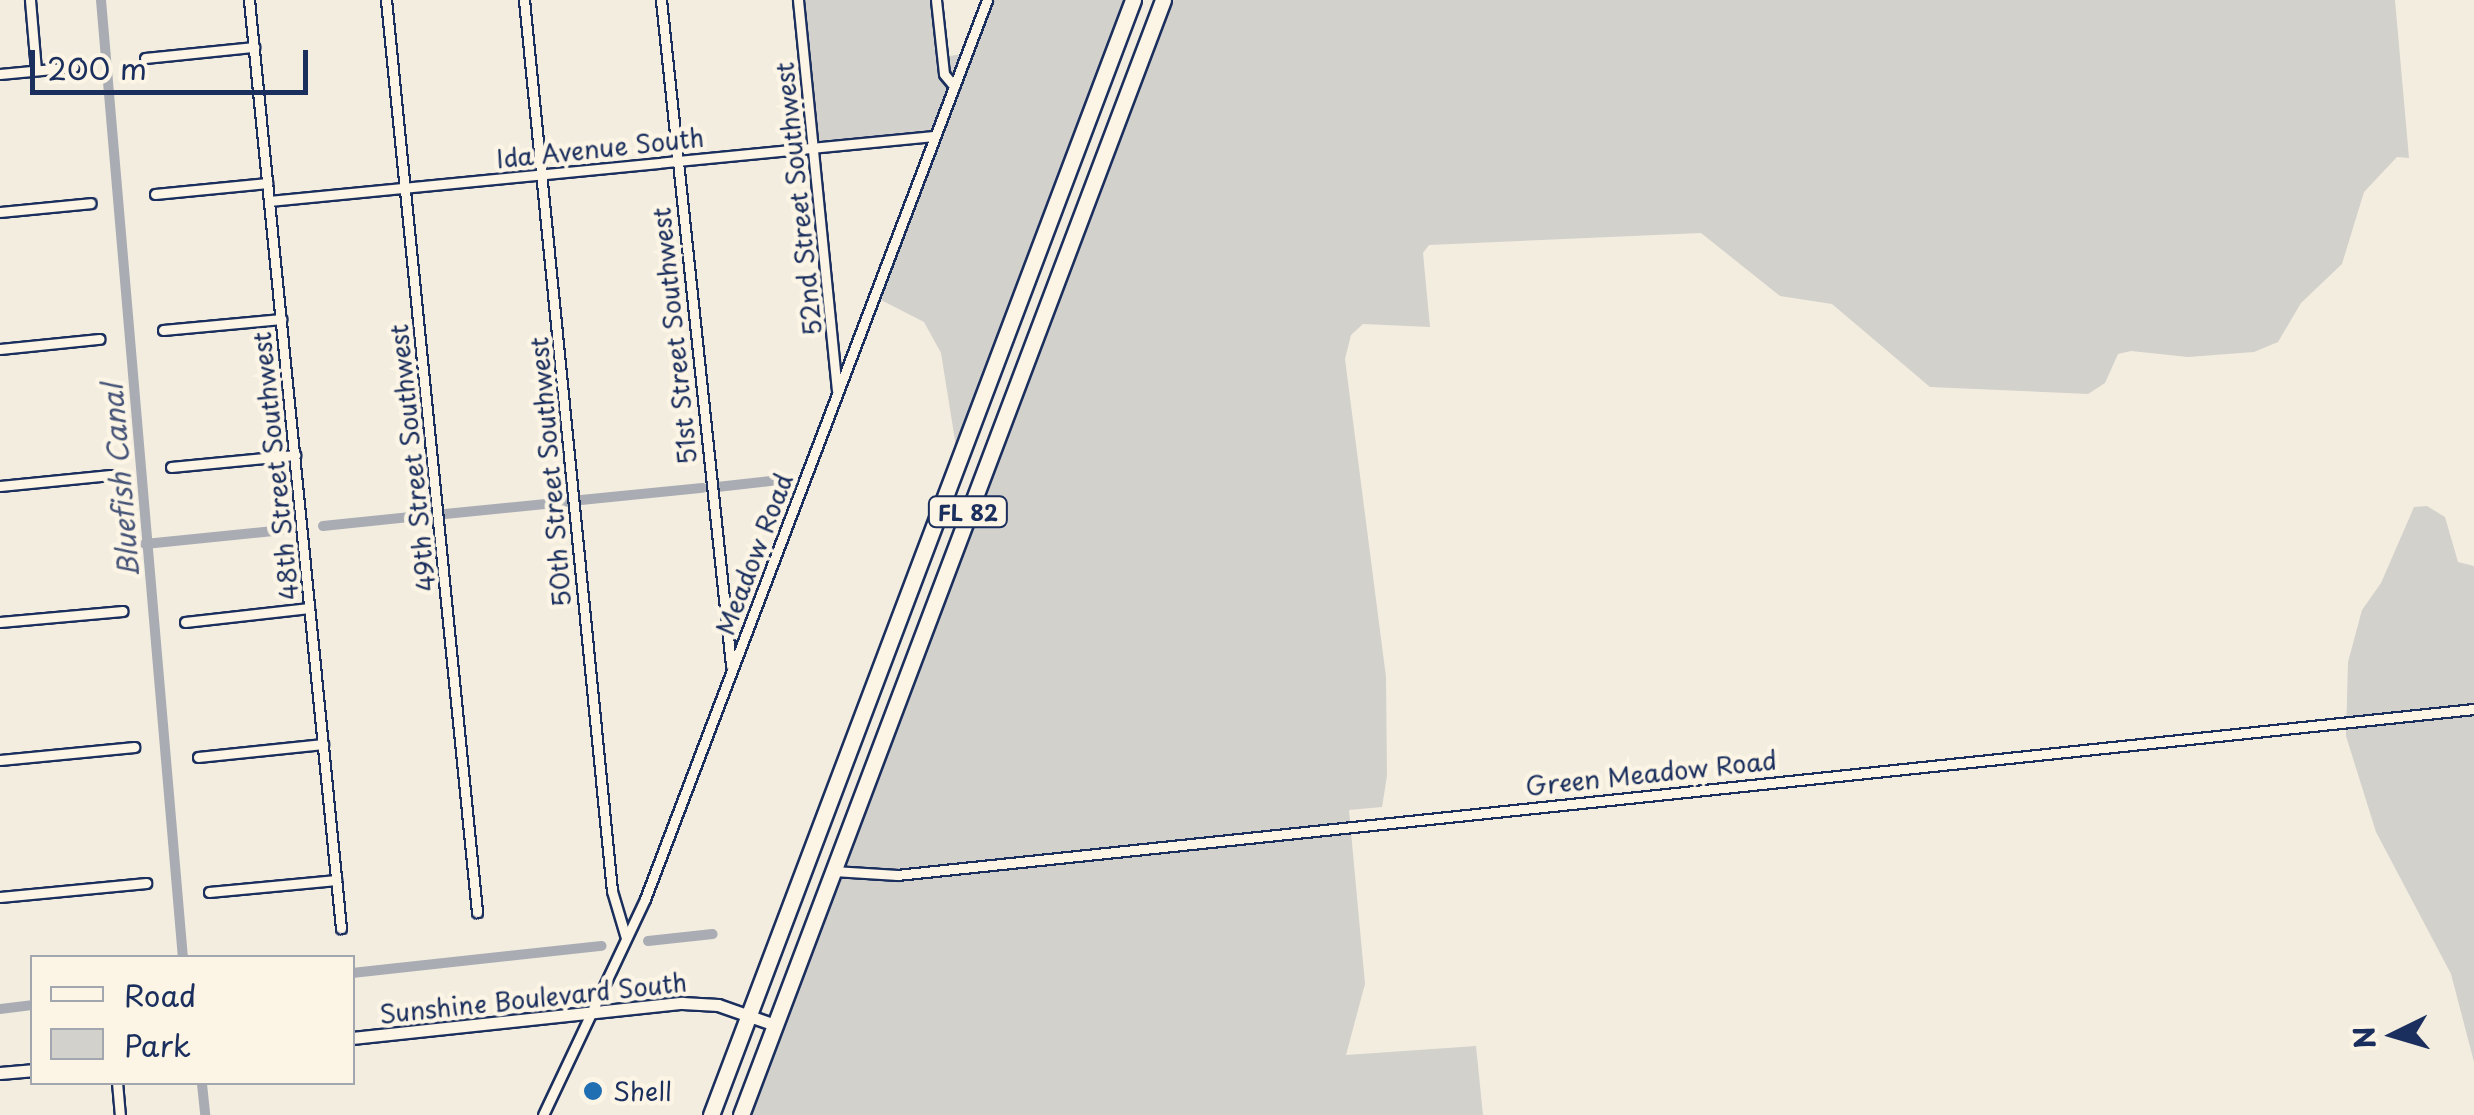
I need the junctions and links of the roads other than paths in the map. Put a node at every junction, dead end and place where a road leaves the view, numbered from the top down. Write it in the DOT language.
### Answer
graph roads {
  1 [pos="30,0"];
  2 [pos="250,0"];
  3 [pos="386,0"];
  4 [pos="524,0"];
  5 [pos="661,0"];
  6 [pos="798,0"];
  7 [pos="936,0"];
  8 [pos="986,0"];
  9 [pos="1133,0"];
  10 [pos="1162,0"];
  11 [pos="254,47"];
  12 [pos="145,58"];
  13 [pos="74,67"];
  14 [pos="36,70"];
  15 [pos="0,74"];
  16 [pos="954,86"];
  17 [pos="934,136"];
  18 [pos="813,147"];
  19 [pos="676,160"];
  20 [pos="541,174"];
  21 [pos="268,183"];
  22 [pos="405,188"];
  23 [pos="155,194"];
  24 [pos="270,201"];
  25 [pos="91,203"];
  26 [pos="0,212"];
  27 [pos="281,319"];
  28 [pos="164,330"];
  29 [pos="99,340"];
  30 [pos="0,349"];
  31 [pos="837,393"];
  32 [pos="295,455"];
  33 [pos="171,467"];
  34 [pos="110,475"];
  35 [pos="0,486"];
  36 [pos="309,608"];
  37 [pos="123,612"];
  38 [pos="0,622"];
  39 [pos="185,622"];
  40 [pos="732,668"];
  41 [pos="2474,709"];
  42 [pos="323,744"];
  43 [pos="134,747"];
  44 [pos="198,757"];
  45 [pos="0,760"];
  46 [pos="834,871"];
  47 [pos="336,880"];
  48 [pos="146,883"];
  49 [pos="208,892"];
  50 [pos="0,897"];
  51 [pos="477,912"];
  52 [pos="342,928"];
  53 [pos="626,938"];
  54 [pos="592,1013"];
  55 [pos="748,1016"];
  56 [pos="775,1025"];
  57 [pos="355,1038"];
  58 [pos="30,1070"];
  59 [pos="0,1073"];
  60 [pos="117,1085"];
  61 [pos="120,1115"];
  62 [pos="543,1115"];
  63 [pos="711,1115"];
  64 [pos="741,1115"];
  1 -- 14 [label="street"];
  2 -- 11 [label="street, 48th Street Southwest"];
  3 -- 22 [label="street, 49th Street Southwest"];
  4 -- 20 [label="street, 50th Street Southwest"];
  5 -- 19 [label="street, 51st Street Southwest"];
  6 -- 18 [label="street, 52nd Street Southwest"];
  7 -- 16 [label="street"];
  8 -- 16 [label="street, Meadow Road"];
  9 -- 55 [label="highway, FL 82"];
  10 -- 46 [label="highway, FL 82"];
  11 -- 12 [label="street"];
  11 -- 21 [label="street, 48th Street Southwest"];
  13 -- 14 [label="street"];
  14 -- 15 [label="street"];
  16 -- 17 [label="street, Meadow Road"];
  17 -- 18 [label="street, Ida Avenue South"];
  17 -- 31 [label="street, Meadow Road"];
  18 -- 19 [label="street, Ida Avenue South"];
  18 -- 31 [label="street, 52nd Street Southwest"];
  19 -- 20 [label="street, Ida Avenue South"];
  19 -- 40 [label="street, 51st Street Southwest"];
  20 -- 22 [label="street, Ida Avenue South"];
  20 -- 53 [label="street, 50th Street Southwest"];
  21 -- 23 [label="street"];
  21 -- 24 [label="street, 48th Street Southwest"];
  22 -- 24 [label="street, Ida Avenue South"];
  22 -- 51 [label="street, 49th Street Southwest"];
  24 -- 27 [label="street, 48th Street Southwest"];
  25 -- 26 [label="street"];
  27 -- 28 [label="street"];
  27 -- 32 [label="street, 48th Street Southwest"];
  29 -- 30 [label="street"];
  31 -- 40 [label="street, Meadow Road"];
  32 -- 33 [label="street"];
  32 -- 36 [label="street, 48th Street Southwest"];
  34 -- 35 [label="street"];
  36 -- 39 [label="street"];
  36 -- 42 [label="street, 48th Street Southwest"];
  37 -- 38 [label="street"];
  40 -- 53 [label="street, Meadow Road"];
  41 -- 46 [label="street, Green Meadow Road"];
  42 -- 44 [label="street"];
  42 -- 47 [label="street, 48th Street Southwest"];
  43 -- 45 [label="street"];
  46 -- 56 [label="highway, FL 82"];
  47 -- 49 [label="street"];
  47 -- 52 [label="street, 48th Street Southwest"];
  48 -- 50 [label="street"];
  53 -- 54 [label="street, Meadow Road"];
  54 -- 55 [label="street, Sunshine Boulevard South"];
  54 -- 57 [label="street, Sunshine Boulevard South"];
  54 -- 62 [label="street, Meadow Road"];
  55 -- 56 [label="street, Sunshine Boulevard South"];
  55 -- 63 [label="highway, FL 82"];
  56 -- 64 [label="highway, FL 82"];
  58 -- 59 [label="street"];
  60 -- 61 [label="street"];
}
